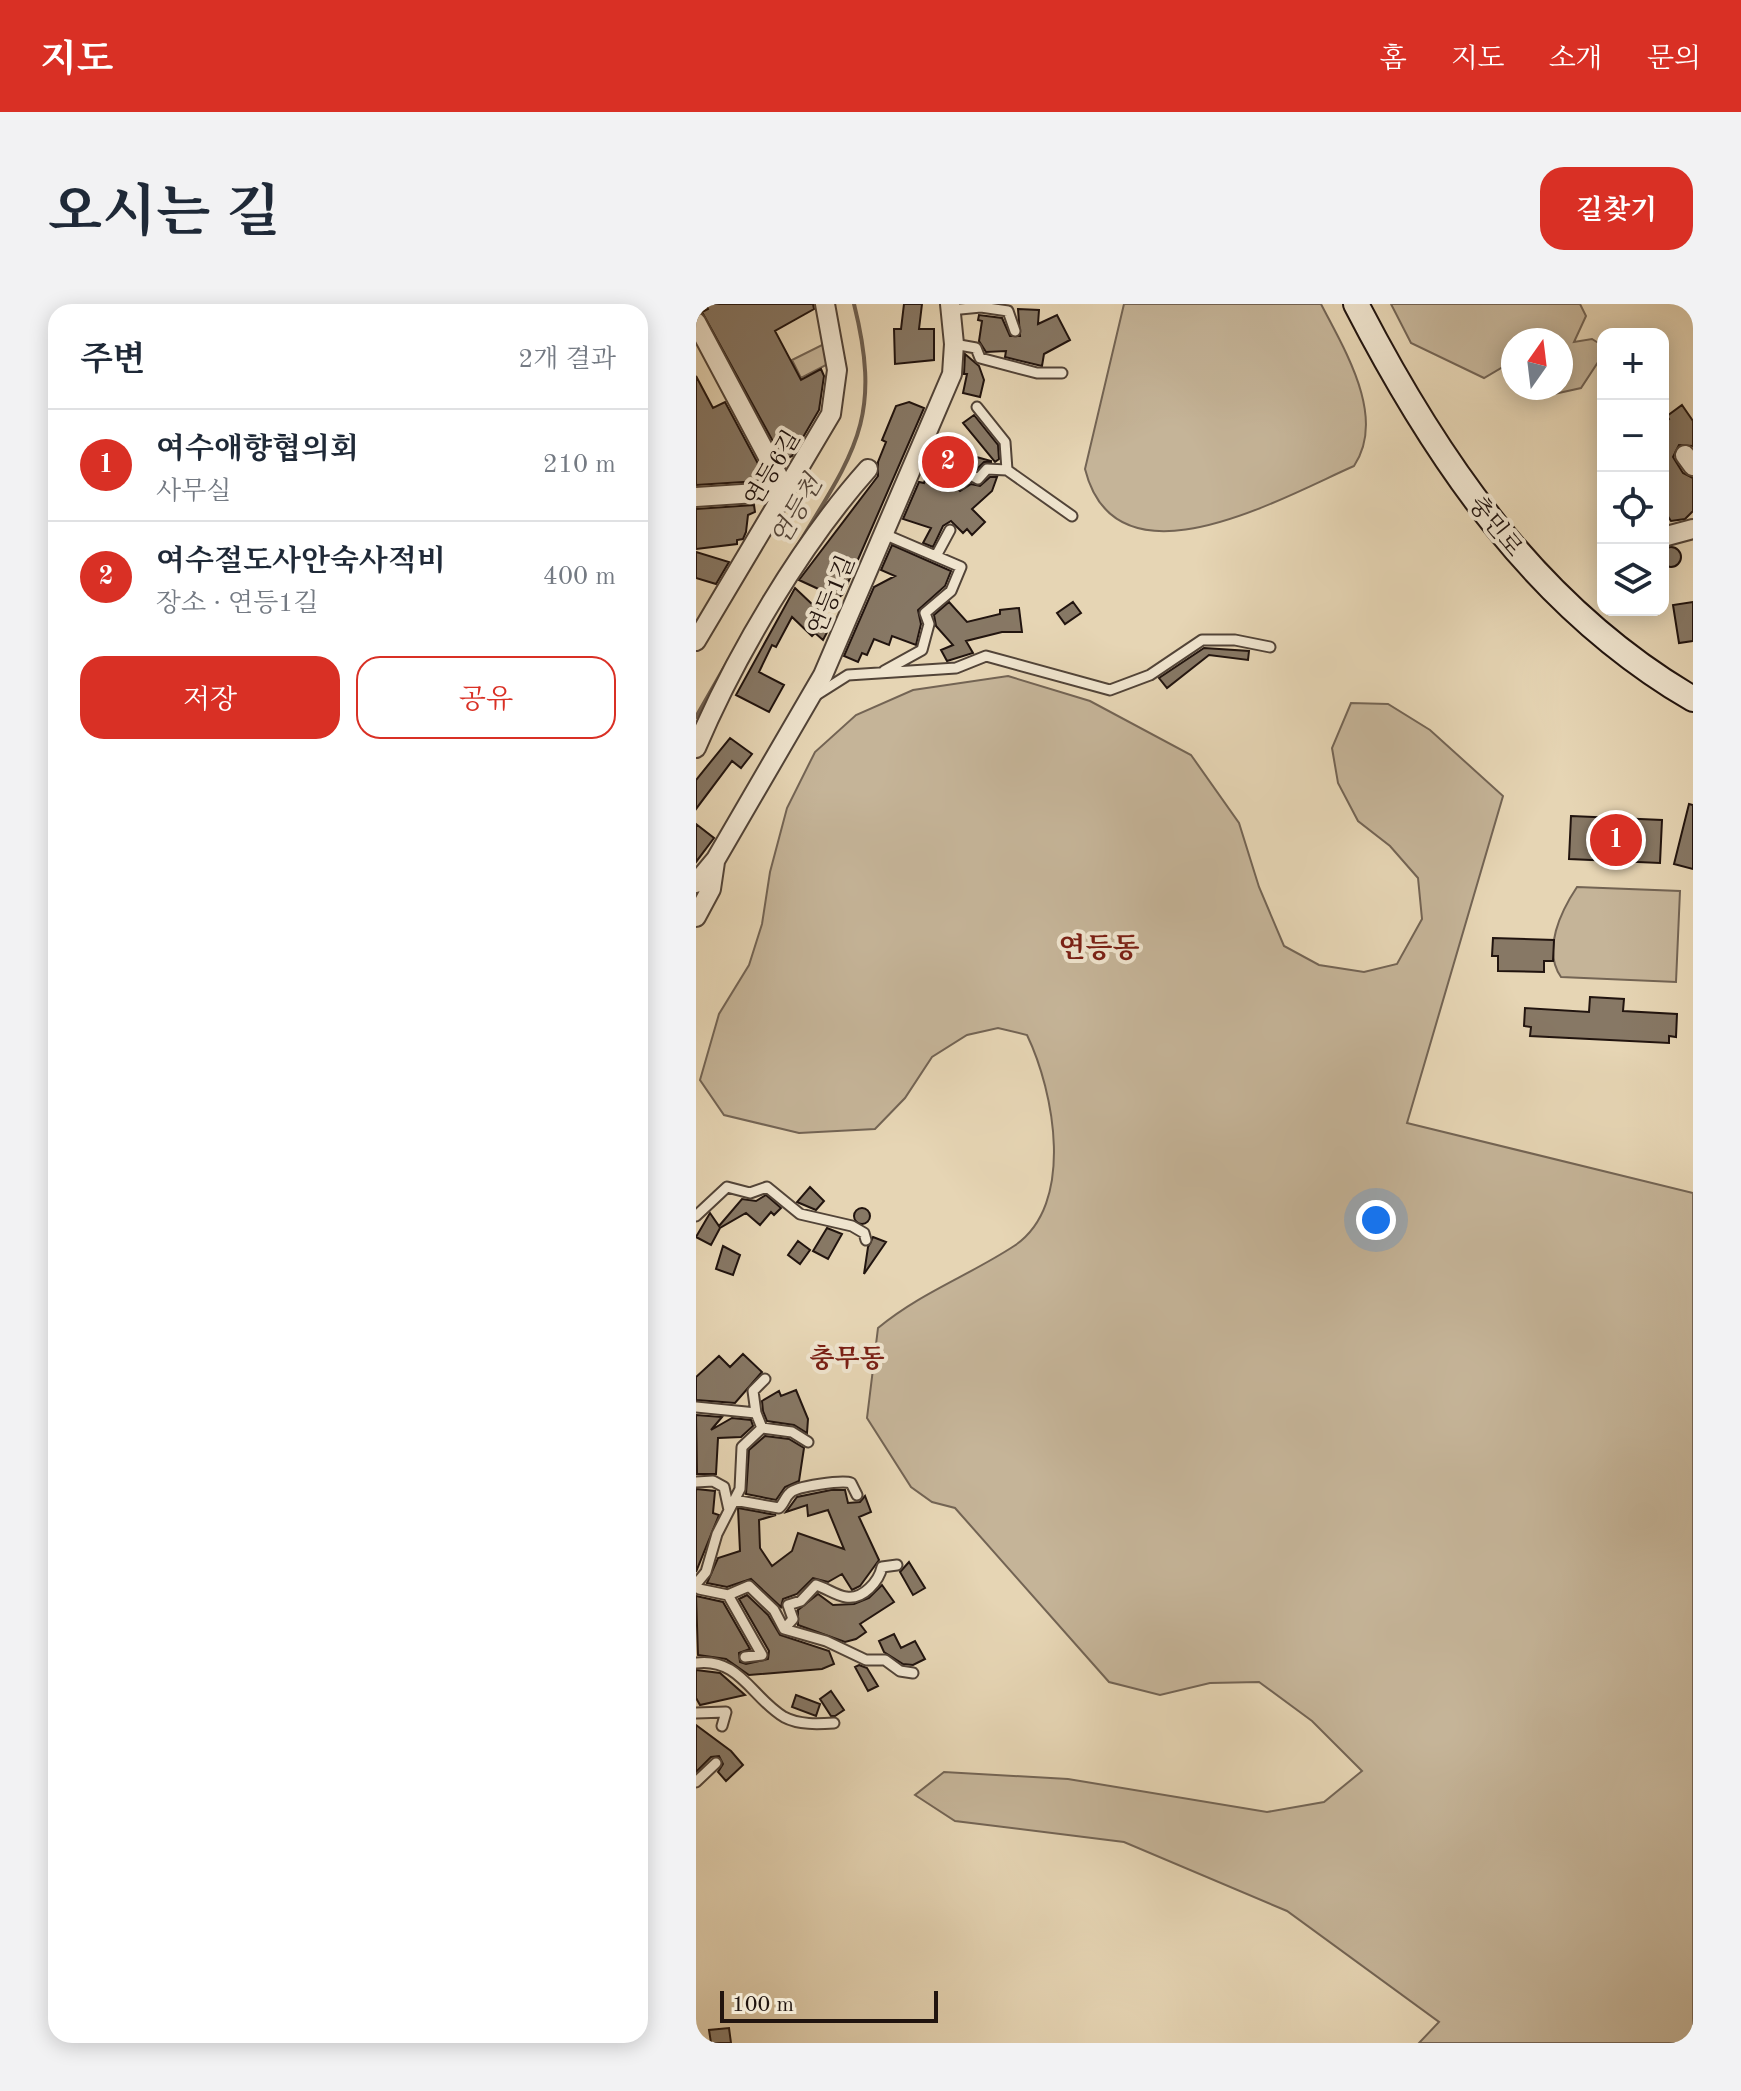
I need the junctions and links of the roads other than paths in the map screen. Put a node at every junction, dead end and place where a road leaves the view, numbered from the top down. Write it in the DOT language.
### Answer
graph roads {
  1 [pos="825,304"];
  2 [pos="1356,304"];
  3 [pos="950,307"];
  4 [pos="696,322"];
  5 [pos="1015,331"];
  6 [pos="954,344"];
  7 [pos="1062,373"];
  8 [pos="977,407"];
  9 [pos="915,462"];
  10 [pos="868,469"];
  11 [pos="1007,470"];
  12 [pos="786,491"];
  13 [pos="696,497"];
  14 [pos="1072,516"];
  15 [pos="1693,529"];
  16 [pos="950,530"];
  17 [pos="884,534"];
  18 [pos="1669,535"];
  19 [pos="936,556"];
  20 [pos="696,641"];
  21 [pos="1270,647"];
  22 [pos="882,672"];
  23 [pos="1693,699"];
  24 [pos="808,700"];
  25 [pos="696,748"];
  26 [pos="716,859"];
  27 [pos="696,883"];
  28 [pos="696,917"];
  29 [pos="696,1216"];
  30 [pos="866,1240"];
  31 [pos="765,1379"];
  32 [pos="696,1407"];
  33 [pos="756,1413"];
  34 [pos="762,1428"];
  35 [pos="808,1442"];
  36 [pos="696,1482"];
  37 [pos="857,1495"];
  38 [pos="732,1505"];
  39 [pos="897,1565"];
  40 [pos="696,1584"];
  41 [pos="728,1595"];
  42 [pos="784,1629"];
  43 [pos="745,1657"];
  44 [pos="696,1663"];
  45 [pos="913,1673"];
  46 [pos="696,1713"];
  47 [pos="834,1723"];
  48 [pos="722,1726"];
  49 [pos="716,1763"];
  50 [pos="696,1782"];
  1 -- 12 [label="street, 연등6길"];
  2 -- 23 [label="street, 충민로"];
  3 -- 5 [label="lane"];
  3 -- 6 [label="street, 연등1길"];
  4 -- 12 [label="street"];
  6 -- 7 [label="lane"];
  6 -- 9 [label="street, 연등1길"];
  8 -- 11 [label="lane"];
  9 -- 11 [label="lane"];
  9 -- 17 [label="street, 연등1길"];
  10 -- 25 [label="street"];
  11 -- 14 [label="lane"];
  12 -- 13 [label="street"];
  12 -- 20 [label="street, 연등6길"];
  15 -- 18 [label="street"];
  16 -- 19 [label="lane"];
  17 -- 19 [label="lane"];
  17 -- 24 [label="street, 연등1길"];
  19 -- 22 [label="lane"];
  21 -- 22 [label="lane"];
  22 -- 24 [label="lane"];
  24 -- 26 [label="street, 연등1길"];
  26 -- 27 [label="street, 연등1길"];
  26 -- 28 [label="street"];
  29 -- 30 [label="lane"];
  31 -- 33 [label="lane"];
  32 -- 33 [label="lane"];
  33 -- 34 [label="lane"];
  34 -- 35 [label="lane"];
  34 -- 38 [label="lane"];
  36 -- 38 [label="lane"];
  37 -- 38 [label="lane"];
  38 -- 40 [label="lane"];
  39 -- 42 [label="lane"];
  40 -- 41 [label="lane"];
  41 -- 42 [label="lane"];
  41 -- 43 [label="lane"];
  42 -- 45 [label="lane"];
  44 -- 47 [label="lane"];
  46 -- 48 [label="lane"];
  49 -- 50 [label="lane"];
}
